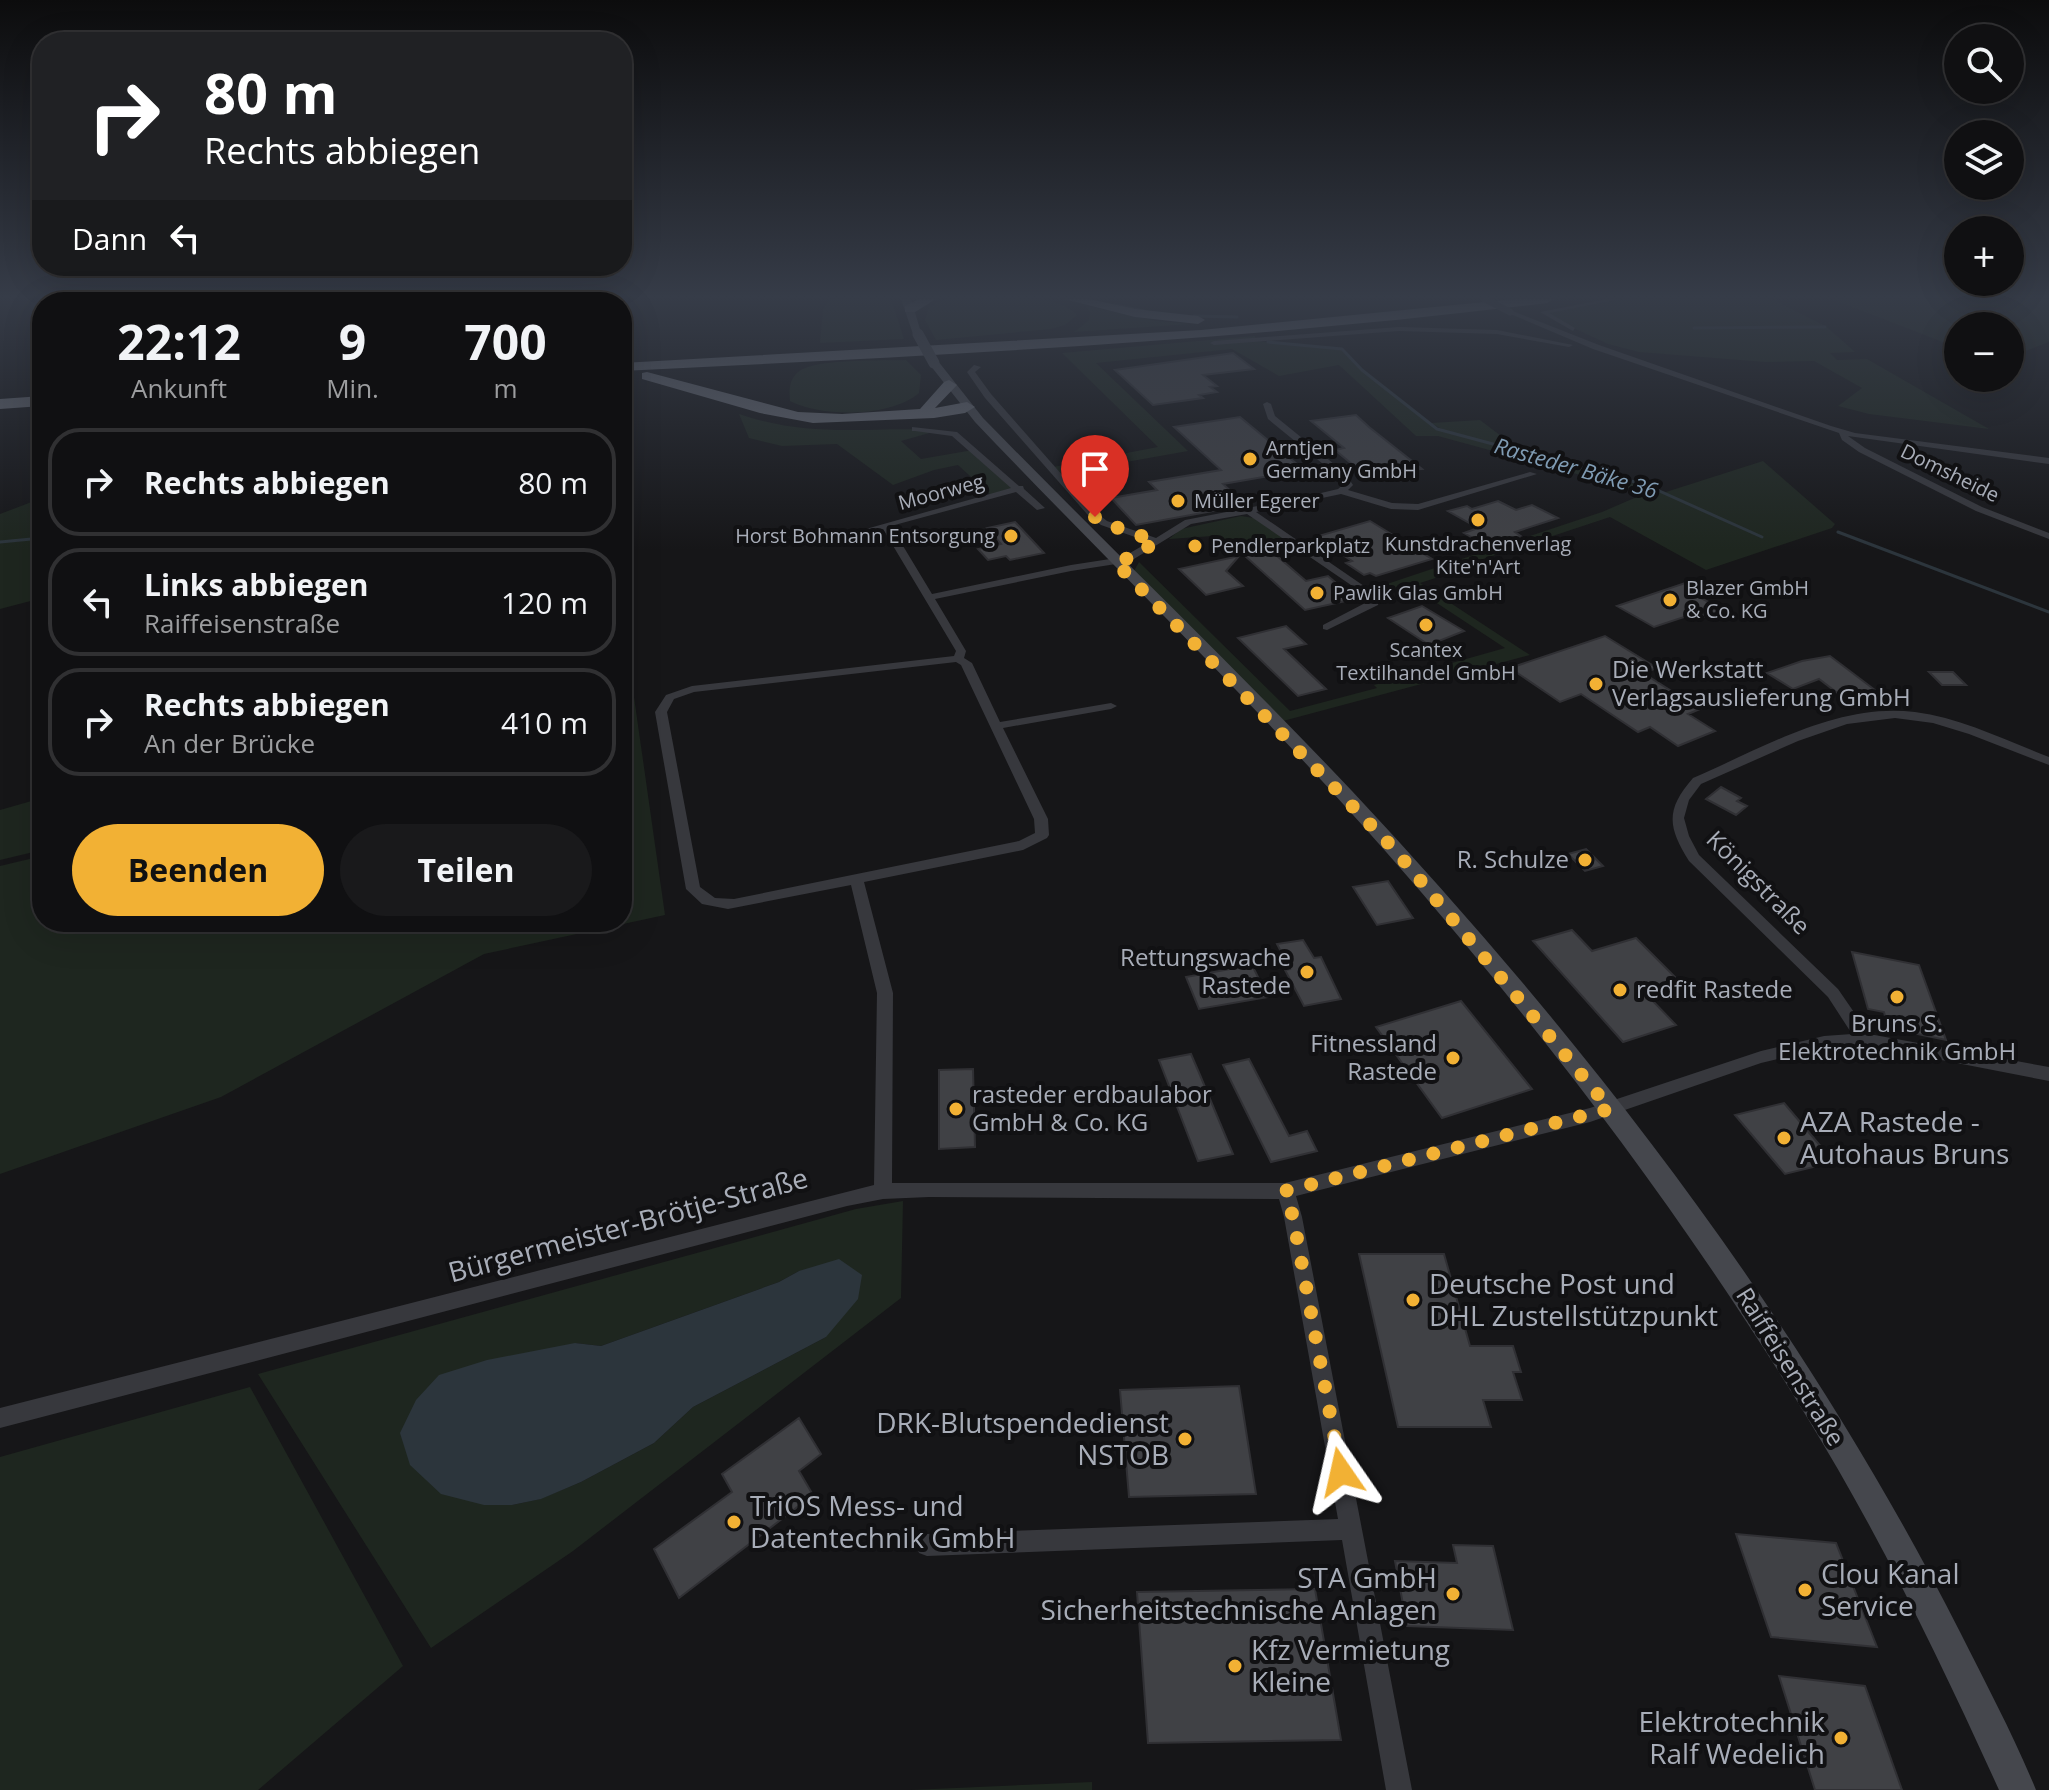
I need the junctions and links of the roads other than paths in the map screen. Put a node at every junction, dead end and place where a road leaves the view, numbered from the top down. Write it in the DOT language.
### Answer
graph roads {
  1 [pos="671,383"];
  2 [pos="751,383"];
  3 [pos="978,383"];
  4 [pos="1699,383"];
  5 [pos="949,385"];
  6 [pos="32,396"];
  7 [pos="0,398"];
  8 [pos="32,402"];
  9 [pos="0,404"];
  10 [pos="1267,404"];
  11 [pos="966,406"];
  12 [pos="767,410"];
  13 [pos="933,410"];
  14 [pos="979,420"];
  15 [pos="915,429"];
  16 [pos="1844,433"];
  17 [pos="2049,461"];
  18 [pos="1533,474"];
  19 [pos="1020,488"];
  20 [pos="1341,491"];
  21 [pos="1040,508"];
  22 [pos="1250,512"];
  23 [pos="886,526"];
  24 [pos="871,529"];
  25 [pos="2049,536"];
  26 [pos="1156,541"];
  27 [pos="1112,558"];
  28 [pos="930,597"];
  29 [pos="1327,627"];
  30 [pos="958,659"];
  31 [pos="1111,706"];
  32 [pos="996,726"];
  33 [pos="2049,761"];
  34 [pos="857,881"];
  35 [pos="1864,1039"];
  36 [pos="2049,1074"];
  37 [pos="1610,1109"];
  38 [pos="883,1191"];
  39 [pos="1285,1191"];
  40 [pos="0,1418"];
  41 [pos="1351,1529"];
  42 [pos="927,1545"];
  43 [pos="1399,1790"];
  44 [pos="2018,1790"];
  1 -- 12 [label="highway"];
  2 -- 12 [label="highway"];
  3 -- 26 [label="street"];
  4 -- 16 [label="street"];
  5 -- 11 [label="main road, Raiffeisenstraße"];
  5 -- 13 [label="highway"];
  6 -- 7 [label="highway"];
  8 -- 9 [label="highway"];
  10 -- 20 [label="street"];
  11 -- 13 [label="highway"];
  11 -- 14 [label="main road, Raiffeisenstraße"];
  12 -- 13 [label="highway"];
  13 -- 14 [label="highway"];
  14 -- 27 [label="main road, Raiffeisenstraße"];
  15 -- 19 [label="street, Moorweg"];
  16 -- 17 [label="street"];
  16 -- 25 [label="street, Domsheide"];
  18 -- 20 [label="street"];
  19 -- 21 [label="street, Moorweg"];
  19 -- 23 [label="street, Moorweg"];
  20 -- 22 [label="street"];
  22 -- 26 [label="street"];
  22 -- 29 [label="street"];
  23 -- 24 [label="street, Moorweg"];
  23 -- 28 [label="street"];
  26 -- 27 [label="street"];
  27 -- 28 [label="street"];
  27 -- 37 [label="main road, Raiffeisenstraße"];
  28 -- 30 [label="street"];
  30 -- 32 [label="street"];
  30 -- 34 [label="street"];
  31 -- 32 [label="street"];
  32 -- 34 [label="street"];
  33 -- 35 [label="street, Königstraße"];
  34 -- 38 [label="street"];
  35 -- 36 [label="street"];
  35 -- 37 [label="street"];
  37 -- 39 [label="street, Bürgermeister-Brötje-Straße"];
  37 -- 44 [label="main road, Raiffeisenstraße"];
  38 -- 39 [label="street, Bürgermeister-Brötje-Straße"];
  38 -- 40 [label="street, Bürgermeister-Brötje-Straße"];
  39 -- 41 [label="street"];
  41 -- 42 [label="street"];
  41 -- 43 [label="street"];
}
